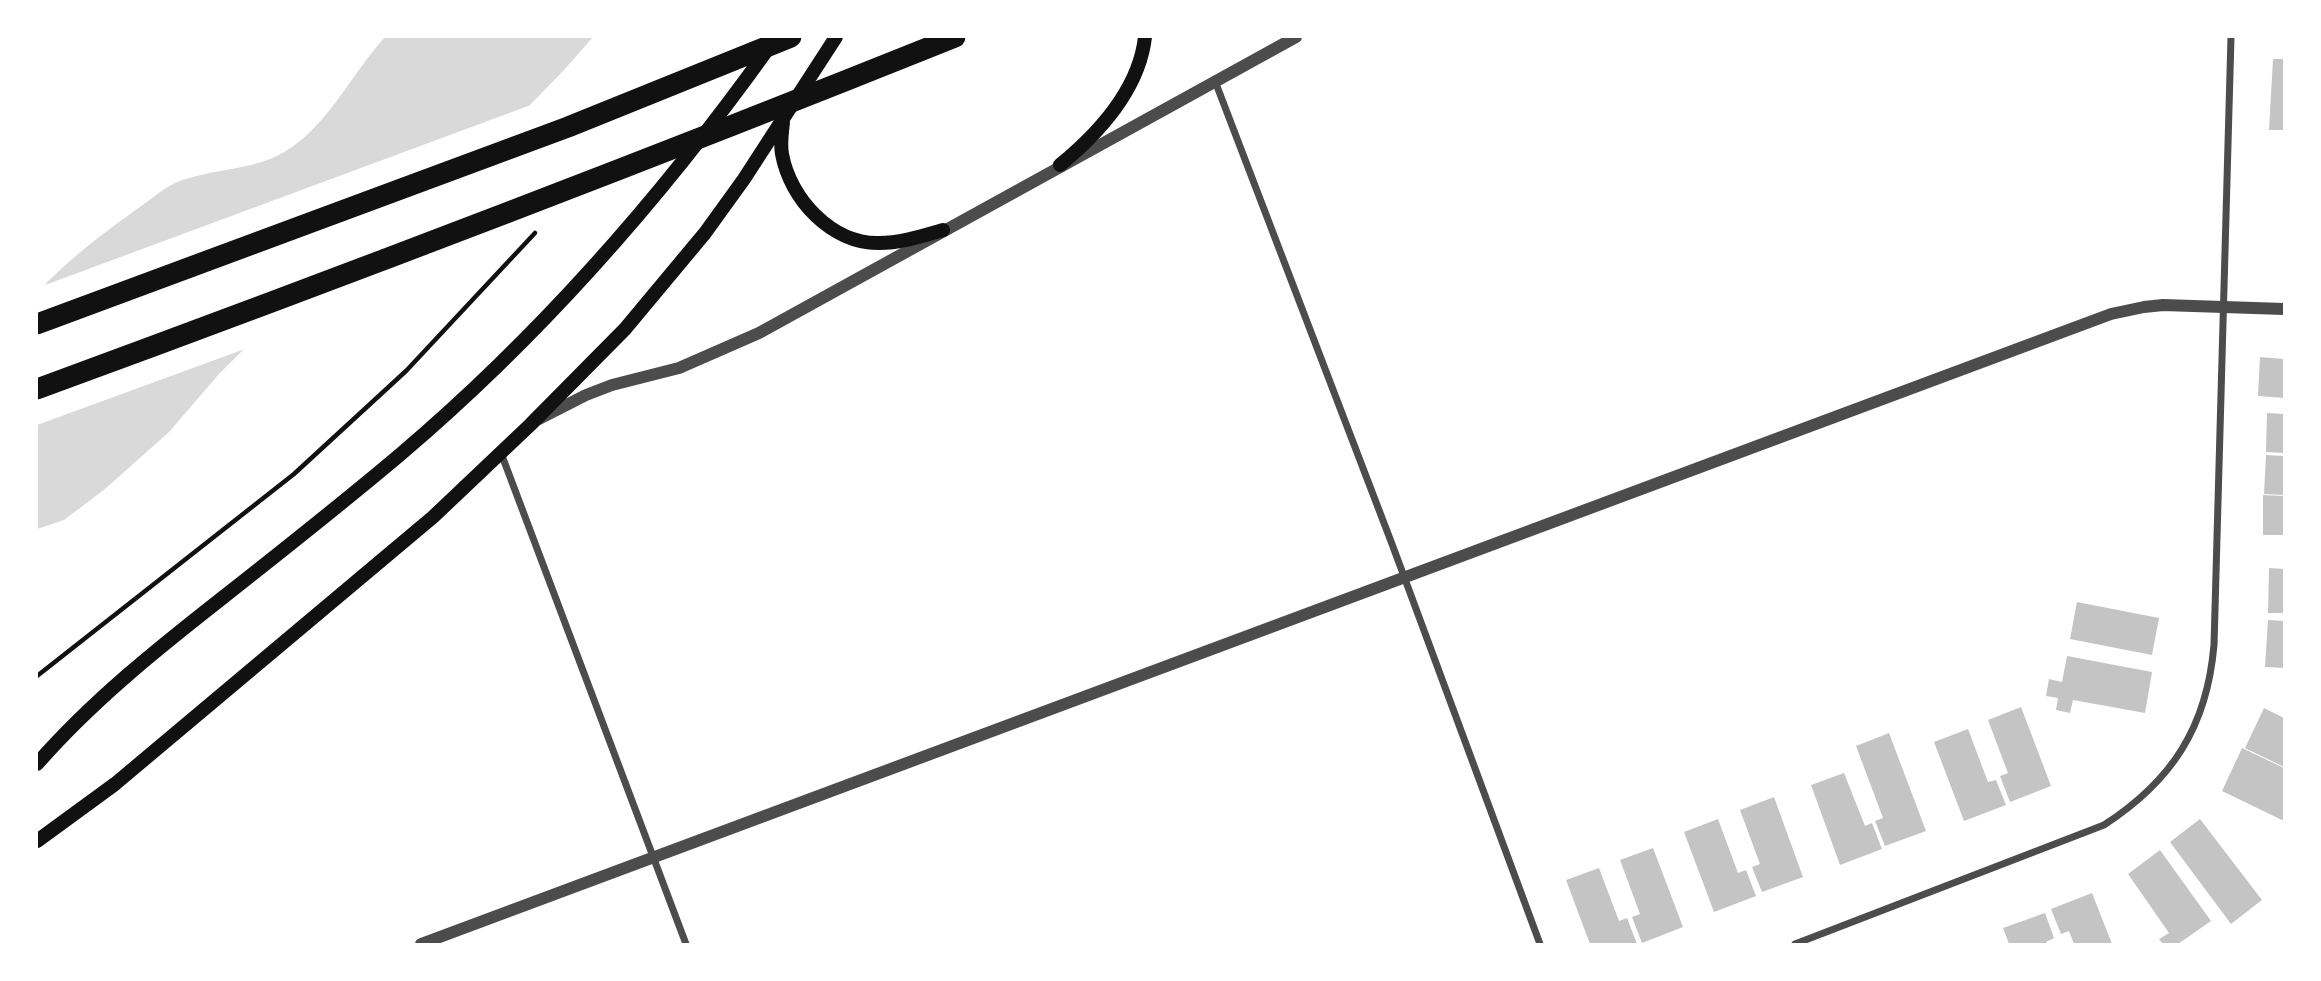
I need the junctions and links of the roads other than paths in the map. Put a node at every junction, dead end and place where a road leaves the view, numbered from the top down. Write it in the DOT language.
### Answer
graph roads {
  1 [pos="776,37"];
  2 [pos="791,37"];
  3 [pos="836,37"];
  4 [pos="955,37"];
  5 [pos="1145,37"];
  6 [pos="1296,37"];
  7 [pos="2231,37"];
  8 [pos="1215,81"];
  9 [pos="783,119"];
  10 [pos="1060,165"];
  11 [pos="943,230"];
  12 [pos="2223,307"];
  13 [pos="2284,309"];
  14 [pos="37,324"];
  15 [pos="37,389"];
  16 [pos="530,425"];
  17 [pos="501,453"];
  18 [pos="1404,578"];
  19 [pos="37,764"];
  20 [pos="37,841"];
  21 [pos="653,858"];
  22 [pos="421,944"];
  23 [pos="686,944"];
  24 [pos="1540,944"];
  25 [pos="1795,944"];
  1 -- 19 [label="main road"];
  2 -- 14 [label="highway"];
  3 -- 9 [label="main road"];
  4 -- 15 [label="highway"];
  5 -- 10 [label="main road"];
  6 -- 8 [label="street"];
  7 -- 12 [label="street"];
  8 -- 10 [label="street"];
  8 -- 18 [label="street"];
  9 -- 11 [label="main road"];
  9 -- 16 [label="main road"];
  10 -- 11 [label="street"];
  11 -- 16 [label="street"];
  12 -- 13 [label="street"];
  12 -- 18 [label="street"];
  12 -- 25 [label="street"];
  16 -- 17 [label="main road"];
  17 -- 20 [label="main road"];
  17 -- 21 [label="street"];
  18 -- 21 [label="street"];
  18 -- 24 [label="street"];
  21 -- 22 [label="street"];
  21 -- 23 [label="street"];
}
